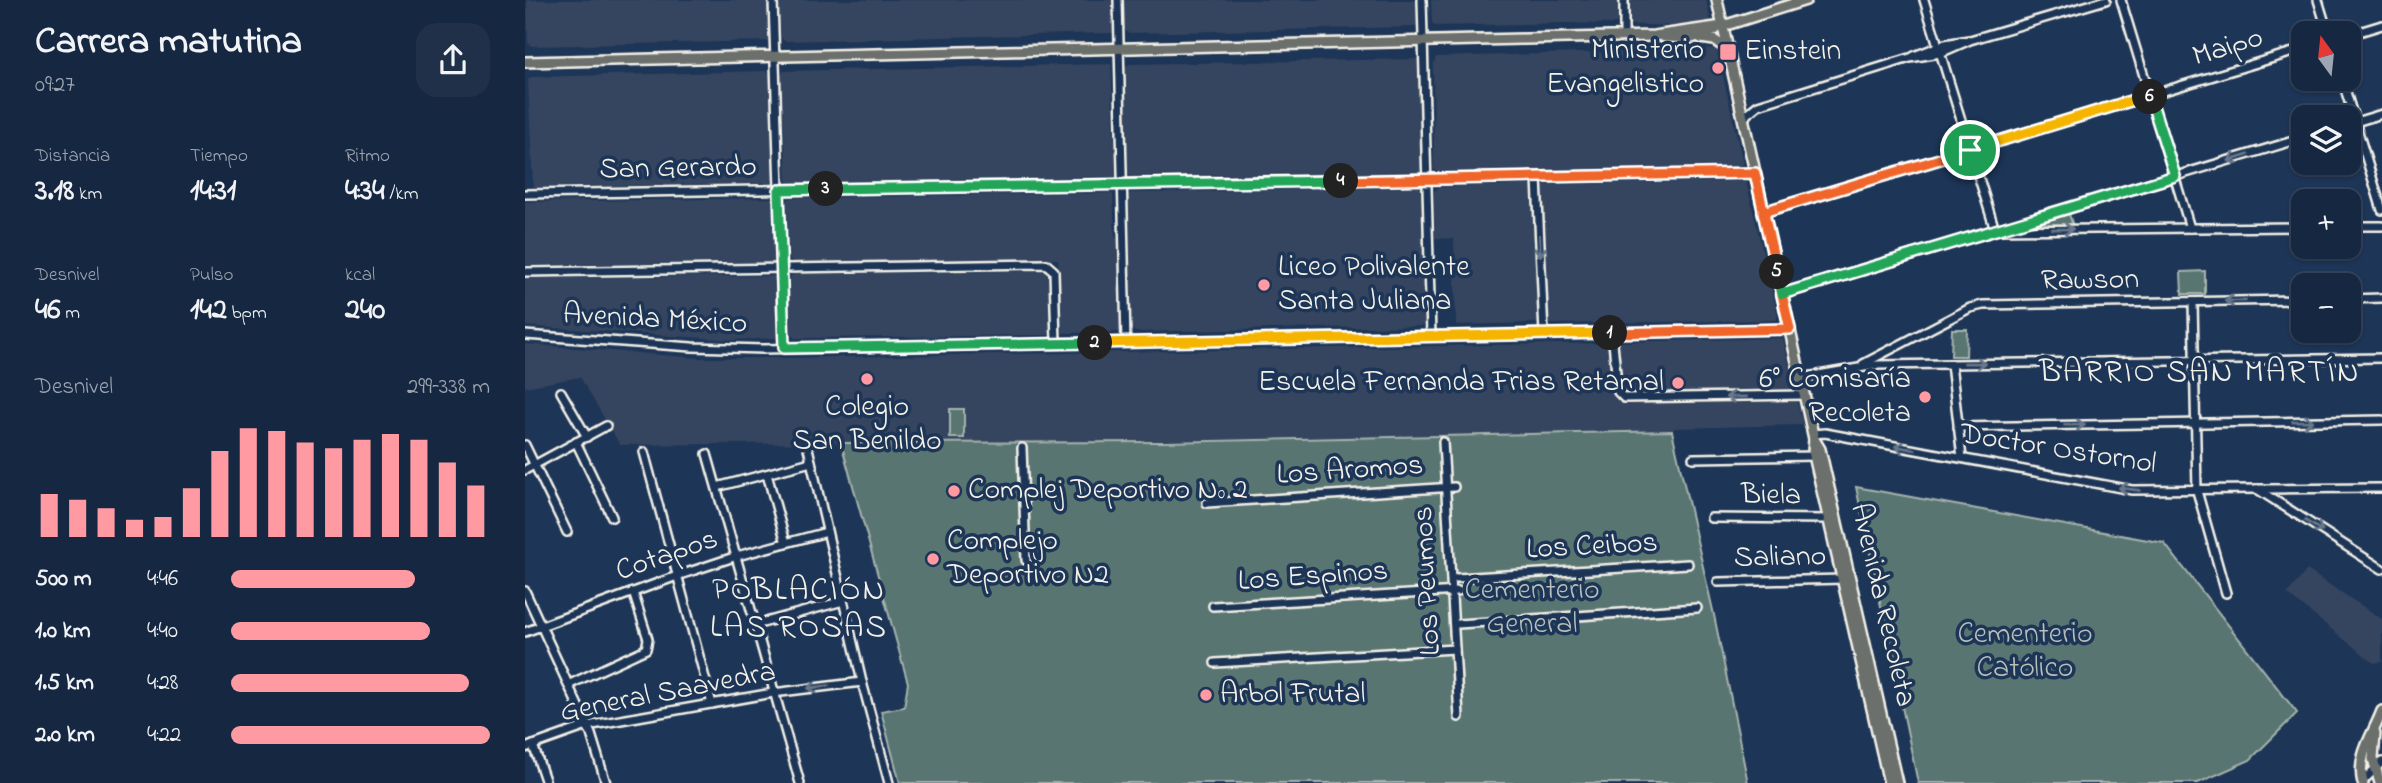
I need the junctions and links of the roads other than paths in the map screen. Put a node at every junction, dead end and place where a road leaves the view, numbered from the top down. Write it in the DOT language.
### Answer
graph roads {
  1 [pos="773,0"];
  2 [pos="1118,0"];
  3 [pos="1422,0"];
  4 [pos="1624,0"];
  5 [pos="1717,0"];
  6 [pos="1806,0"];
  7 [pos="1924,0"];
  8 [pos="2106,0"];
  9 [pos="2120,0"];
  10 [pos="2318,0"];
  11 [pos="2324,21"];
  12 [pos="2382,25"];
  13 [pos="1723,26"];
  14 [pos="2361,31"];
  15 [pos="1654,36"];
  16 [pos="1624,37"];
  17 [pos="1692,38"];
  18 [pos="1423,41"];
  19 [pos="1119,48"];
  20 [pos="1728,48"];
  21 [pos="1939,49"];
  22 [pos="2291,53"];
  23 [pos="775,56"];
  24 [pos="525,62"];
  25 [pos="2150,95"];
  26 [pos="1738,99"];
  27 [pos="1758,105"];
  28 [pos="2382,114"];
  29 [pos="2361,120"];
  30 [pos="1743,121"];
  31 [pos="2291,142"];
  32 [pos="2361,149"];
  33 [pos="1970,150"];
  34 [pos="1755,173"];
  35 [pos="2175,176"];
  36 [pos="1537,178"];
  37 [pos="1427,180"];
  38 [pos="1122,185"];
  39 [pos="779,190"];
  40 [pos="525,194"];
  41 [pos="2382,210"];
  42 [pos="1763,212"];
  43 [pos="2361,226"];
  44 [pos="2382,226"];
  45 [pos="2291,227"];
  46 [pos="2190,228"];
  47 [pos="1994,230"];
  48 [pos="782,268"];
  49 [pos="525,272"];
  50 [pos="1782,294"];
  51 [pos="2382,298"];
  52 [pos="2361,299"];
  53 [pos="2291,300"];
  54 [pos="2193,302"];
  55 [pos="1790,329"];
  56 [pos="1612,333"];
  57 [pos="1544,334"];
  58 [pos="525,335"];
  59 [pos="1430,336"];
  60 [pos="1126,342"];
  61 [pos="1056,343"];
  62 [pos="784,348"];
  63 [pos="1888,351"];
  64 [pos="2382,358"];
  65 [pos="2194,361"];
  66 [pos="1951,363"];
  67 [pos="1891,364"];
  68 [pos="1857,366"];
  69 [pos="1801,378"];
  70 [pos="561,392"];
  71 [pos="1804,395"];
  72 [pos="2382,420"];
  73 [pos="2196,423"];
  74 [pos="606,426"];
  75 [pos="1958,427"];
  76 [pos="587,437"];
  77 [pos="1814,437"];
  78 [pos="576,442"];
  79 [pos="1443,442"];
  80 [pos="525,445"];
  81 [pos="808,448"];
  82 [pos="1022,448"];
  83 [pos="644,452"];
  84 [pos="707,454"];
  85 [pos="1815,456"];
  86 [pos="1693,458"];
  87 [pos="1962,458"];
  88 [pos="811,462"];
  89 [pos="535,465"];
  90 [pos="525,470"];
  91 [pos="767,474"];
  92 [pos="717,487"];
  93 [pos="1450,487"];
  94 [pos="2382,488"];
  95 [pos="2257,489"];
  96 [pos="2197,491"];
  97 [pos="1207,503"];
  98 [pos="611,517"];
  99 [pos="1711,518"];
  100 [pos="1830,519"];
  101 [pos="567,532"];
  102 [pos="827,532"];
  103 [pos="786,543"];
  104 [pos="737,556"];
  105 [pos="1026,560"];
  106 [pos="1688,565"];
  107 [pos="2382,569"];
  108 [pos="677,576"];
  109 [pos="1457,579"];
  110 [pos="1844,579"];
  111 [pos="1718,582"];
  112 [pos="525,591"];
  113 [pos="1455,591"];
  114 [pos="633,592"];
  115 [pos="2226,593"];
  116 [pos="843,601"];
  117 [pos="1213,606"];
  118 [pos="1697,608"];
  119 [pos="1458,624"];
  120 [pos="755,625"];
  121 [pos="541,626"];
  122 [pos="525,632"];
  123 [pos="1455,649"];
  124 [pos="1216,663"];
  125 [pos="862,682"];
  126 [pos="568,685"];
  127 [pos="773,693"];
  128 [pos="712,704"];
  129 [pos="2382,711"];
  130 [pos="1459,717"];
  131 [pos="587,726"];
  132 [pos="2374,736"];
  133 [pos="533,745"];
  134 [pos="525,748"];
  135 [pos="2382,752"];
  136 [pos="2378,765"];
  137 [pos="546,783"];
  138 [pos="606,783"];
  139 [pos="800,783"];
  140 [pos="889,783"];
  141 [pos="1889,783"];
  142 [pos="1897,783"];
  143 [pos="2364,783"];
  144 [pos="2380,783"];
  1 -- 23 [label="street"];
  2 -- 19 [label="street"];
  3 -- 18 [label="street"];
  4 -- 16 [label="street"];
  5 -- 13 [label="main road, Avenida Recoleta"];
  6 -- 13 [label="main road"];
  7 -- 21 [label="street"];
  8 -- 21 [label="street"];
  9 -- 25 [label="street"];
  10 -- 11 [label="street"];
  12 -- 14 [label="street"];
  13 -- 15 [label="main road"];
  13 -- 17 [label="main road"];
  13 -- 20 [label="main road, Avenida Recoleta"];
  15 -- 16 [label="main road"];
  15 -- 17 [label="main road"];
  16 -- 18 [label="main road"];
  17 -- 20 [label="main road"];
  18 -- 19 [label="main road"];
  18 -- 37 [label="street"];
  19 -- 23 [label="main road"];
  19 -- 38 [label="street"];
  20 -- 26 [label="main road, Avenida Recoleta"];
  21 -- 27 [label="street"];
  21 -- 33 [label="street"];
  22 -- 25 [label="street, Maipo"];
  23 -- 24 [label="main road"];
  23 -- 39 [label="street"];
  25 -- 33 [label="street, Maipo"];
  25 -- 35 [label="street"];
  26 -- 27 [label="street"];
  26 -- 30 [label="main road, Avenida Recoleta"];
  27 -- 30 [label="street"];
  28 -- 29 [label="street"];
  30 -- 34 [label="main road, Avenida Recoleta"];
  31 -- 35 [label="street, one-way"];
  32 -- 41 [label="street"];
  33 -- 42 [label="street, Maipo"];
  33 -- 47 [label="street"];
  34 -- 36 [label="street, San Gerardo"];
  34 -- 42 [label="main road, Avenida Recoleta"];
  35 -- 46 [label="street"];
  35 -- 47 [label="street"];
  36 -- 37 [label="street, San Gerardo"];
  36 -- 57 [label="street, one-way"];
  37 -- 38 [label="street, San Gerardo"];
  37 -- 59 [label="street"];
  38 -- 39 [label="street, San Gerardo"];
  38 -- 60 [label="street"];
  39 -- 40 [label="street, San Gerardo"];
  39 -- 48 [label="street"];
  42 -- 50 [label="main road, Avenida Recoleta"];
  43 -- 44 [label="street"];
  45 -- 46 [label="street"];
  47 -- 46 [label="street, one-way"];
  47 -- 50 [label="street"];
  48 -- 49 [label="street"];
  48 -- 61 [label="street"];
  48 -- 62 [label="street"];
  50 -- 55 [label="main road, Avenida Recoleta"];
  51 -- 52 [label="street"];
  53 -- 54 [label="street, Rawson, one-way"];
  54 -- 63 [label="street, Rawson"];
  54 -- 65 [label="street"];
  55 -- 56 [label="street, Avenida México"];
  55 -- 69 [label="main road, Avenida Recoleta"];
  56 -- 57 [label="street, Avenida México"];
  71 -- 56 [label="street, one-way"];
  57 -- 59 [label="street, Avenida México"];
  58 -- 62 [label="street, Avenida México"];
  59 -- 60 [label="street, Avenida México"];
  60 -- 61 [label="street, Avenida México"];
  61 -- 62 [label="street, Avenida México"];
  63 -- 67 [label="street"];
  63 -- 68 [label="street, Rawson"];
  64 -- 65 [label="street"];
  66 -- 65 [label="street, one-way"];
  65 -- 73 [label="street"];
  66 -- 67 [label="street"];
  66 -- 75 [label="street"];
  67 -- 68 [label="street"];
  68 -- 69 [label="street"];
  69 -- 71 [label="main road, Avenida Recoleta"];
  70 -- 76 [label="street"];
  71 -- 77 [label="main road, Avenida Recoleta"];
  73 -- 72 [label="street, one-way"];
  75 -- 73 [label="street, one-way"];
  73 -- 96 [label="street"];
  74 -- 76 [label="street"];
  75 -- 87 [label="street"];
  76 -- 78 [label="street"];
  77 -- 85 [label="main road, Avenida Recoleta"];
  87 -- 77 [label="street, Doctor Ostornol, one-way"];
  77 -- 142 [label="main road, Avenida Recoleta"];
  78 -- 89 [label="street"];
  78 -- 98 [label="street"];
  79 -- 93 [label="street, Los Peumos"];
  80 -- 89 [label="street"];
  81 -- 88 [label="street"];
  82 -- 105 [label="street"];
  83 -- 108 [label="street"];
  84 -- 92 [label="street"];
  85 -- 86 [label="street"];
  85 -- 100 [label="main road, Avenida Recoleta"];
  96 -- 87 [label="street, Doctor Ostornol, one-way"];
  88 -- 91 [label="street"];
  88 -- 102 [label="street"];
  89 -- 90 [label="street"];
  89 -- 101 [label="street"];
  91 -- 92 [label="street"];
  91 -- 103 [label="street"];
  92 -- 104 [label="street"];
  93 -- 97 [label="street, Los Aromos"];
  93 -- 113 [label="street, Los Peumos"];
  94 -- 95 [label="street, Doctor Ostornol"];
  95 -- 96 [label="street, Doctor Ostornol"];
  95 -- 107 [label="street, one-way"];
  96 -- 115 [label="street"];
  99 -- 100 [label="street, Biela"];
  100 -- 110 [label="main road, Avenida Recoleta"];
  102 -- 103 [label="street, Cotapos"];
  102 -- 116 [label="street"];
  103 -- 104 [label="street, Cotapos"];
  104 -- 108 [label="street, Cotapos"];
  104 -- 120 [label="street"];
  106 -- 109 [label="street, Los Ceibos"];
  108 -- 114 [label="street, Cotapos"];
  108 -- 128 [label="street"];
  110 -- 111 [label="street, Saliano"];
  110 -- 141 [label="main road, Avenida Recoleta"];
  112 -- 121 [label="street"];
  113 -- 117 [label="street, Los Espinos"];
  113 -- 123 [label="street, Los Peumos"];
  114 -- 121 [label="street, Cotapos"];
  114 -- 126 [label="street"];
  116 -- 120 [label="street"];
  116 -- 125 [label="street"];
  118 -- 119 [label="street"];
  120 -- 127 [label="street"];
  121 -- 122 [label="street, Cotapos"];
  121 -- 126 [label="street"];
  123 -- 124 [label="street"];
  123 -- 130 [label="street, Los Peumos"];
  125 -- 127 [label="street, General Saavedra, one-way"];
  125 -- 140 [label="street"];
  126 -- 131 [label="street"];
  127 -- 128 [label="street, General Saavedra"];
  127 -- 139 [label="street"];
  128 -- 131 [label="street, General Saavedra"];
  129 -- 132 [label="main road"];
  131 -- 133 [label="street, General Saavedra"];
  131 -- 138 [label="street"];
  132 -- 135 [label="main road"];
  132 -- 136 [label="main road"];
  132 -- 143 [label="main road"];
  133 -- 134 [label="street, General Saavedra"];
  133 -- 137 [label="street"];
  136 -- 143 [label="street"];
  136 -- 144 [label="main road"];
}
